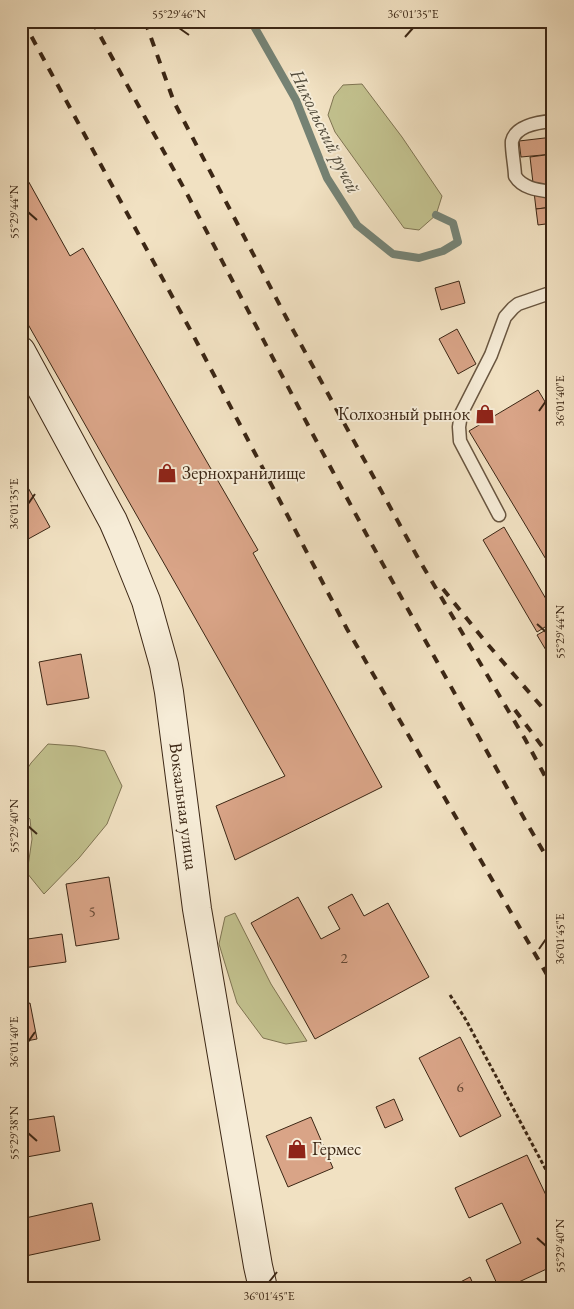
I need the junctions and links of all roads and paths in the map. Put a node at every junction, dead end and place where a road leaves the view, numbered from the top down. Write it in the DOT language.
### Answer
graph roads {
  1 [pos="553,121"];
  2 [pos="553,192"];
  3 [pos="553,292"];
  4 [pos="21,351"];
  5 [pos="499,516"];
  6 [pos="450,995"];
  7 [pos="553,1183"];
  8 [pos="263,1288"];
  1 -- 2 [label="lane"];
  3 -- 5 [label="lane"];
  4 -- 8 [label="main road, Вокзальная улица"];
  6 -- 7 [label="path"];
}
